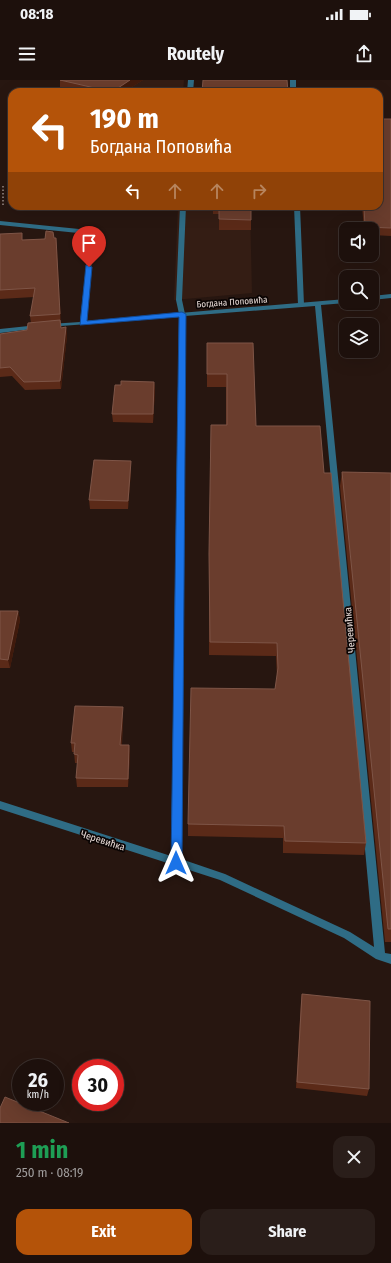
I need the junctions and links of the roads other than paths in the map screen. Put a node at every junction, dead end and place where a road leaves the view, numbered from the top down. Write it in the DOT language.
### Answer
graph roads {
  1 [pos="184,210"];
  2 [pos="297,210"];
  3 [pos="0,224"];
  4 [pos="391,296"];
  5 [pos="379,297"];
  6 [pos="339,302"];
  7 [pos="318,304"];
  8 [pos="301,305"];
  9 [pos="182,314"];
  10 [pos="83,323"];
  11 [pos="0,331"];
  12 [pos="0,805"];
  13 [pos="176,863"];
  14 [pos="380,956"];
  15 [pos="391,960"];
  1 -- 9 [label="street"];
  2 -- 8 [label="street"];
  3 -- 10 [label="street"];
  4 -- 5 [label="street"];
  6 -- 7 [label="street, Богдана Поповића"];
  7 -- 8 [label="street, Богдана Поповића"];
  7 -- 14 [label="street, Черевићка"];
  8 -- 9 [label="street, Богдана Поповића"];
  9 -- 10 [label="street, Богдана Поповића"];
  9 -- 13 [label="street"];
  10 -- 11 [label="street, Богдана Поповића"];
  12 -- 13 [label="street, Черевићка"];
  13 -- 14 [label="street, Черевићка"];
  14 -- 15 [label="street, Черевићка"];
}
